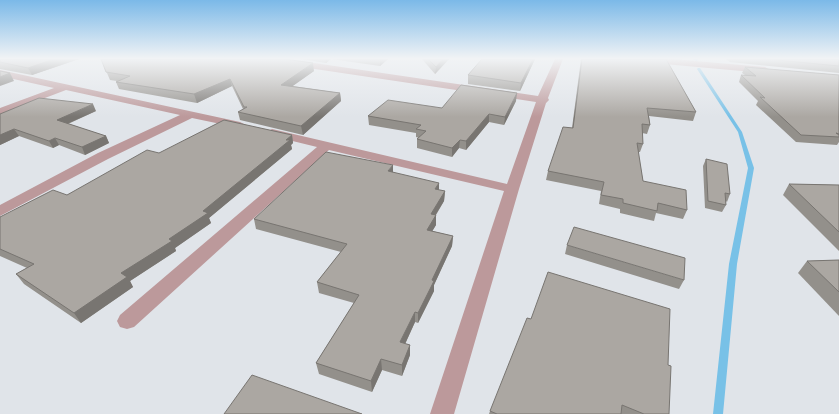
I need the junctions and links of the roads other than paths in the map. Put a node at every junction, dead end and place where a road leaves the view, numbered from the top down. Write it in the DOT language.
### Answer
graph roads {
  1 [pos="25,78"];
  2 [pos="398,78"];
  3 [pos="551,78"];
  4 [pos="65,87"];
  5 [pos="544,100"];
  6 [pos="0,112"];
  7 [pos="191,114"];
  8 [pos="326,146"];
  9 [pos="512,189"];
  10 [pos="0,211"];
  11 [pos="127,321"];
  12 [pos="442,414"];
  1 -- 4 [label="street"];
  2 -- 5 [label="street"];
  3 -- 5 [label="street"];
  4 -- 6 [label="street"];
  4 -- 7 [label="street"];
  5 -- 9 [label="street"];
  7 -- 8 [label="street"];
  7 -- 10 [label="street"];
  8 -- 9 [label="street"];
  8 -- 11 [label="street"];
  9 -- 12 [label="street"];
}
